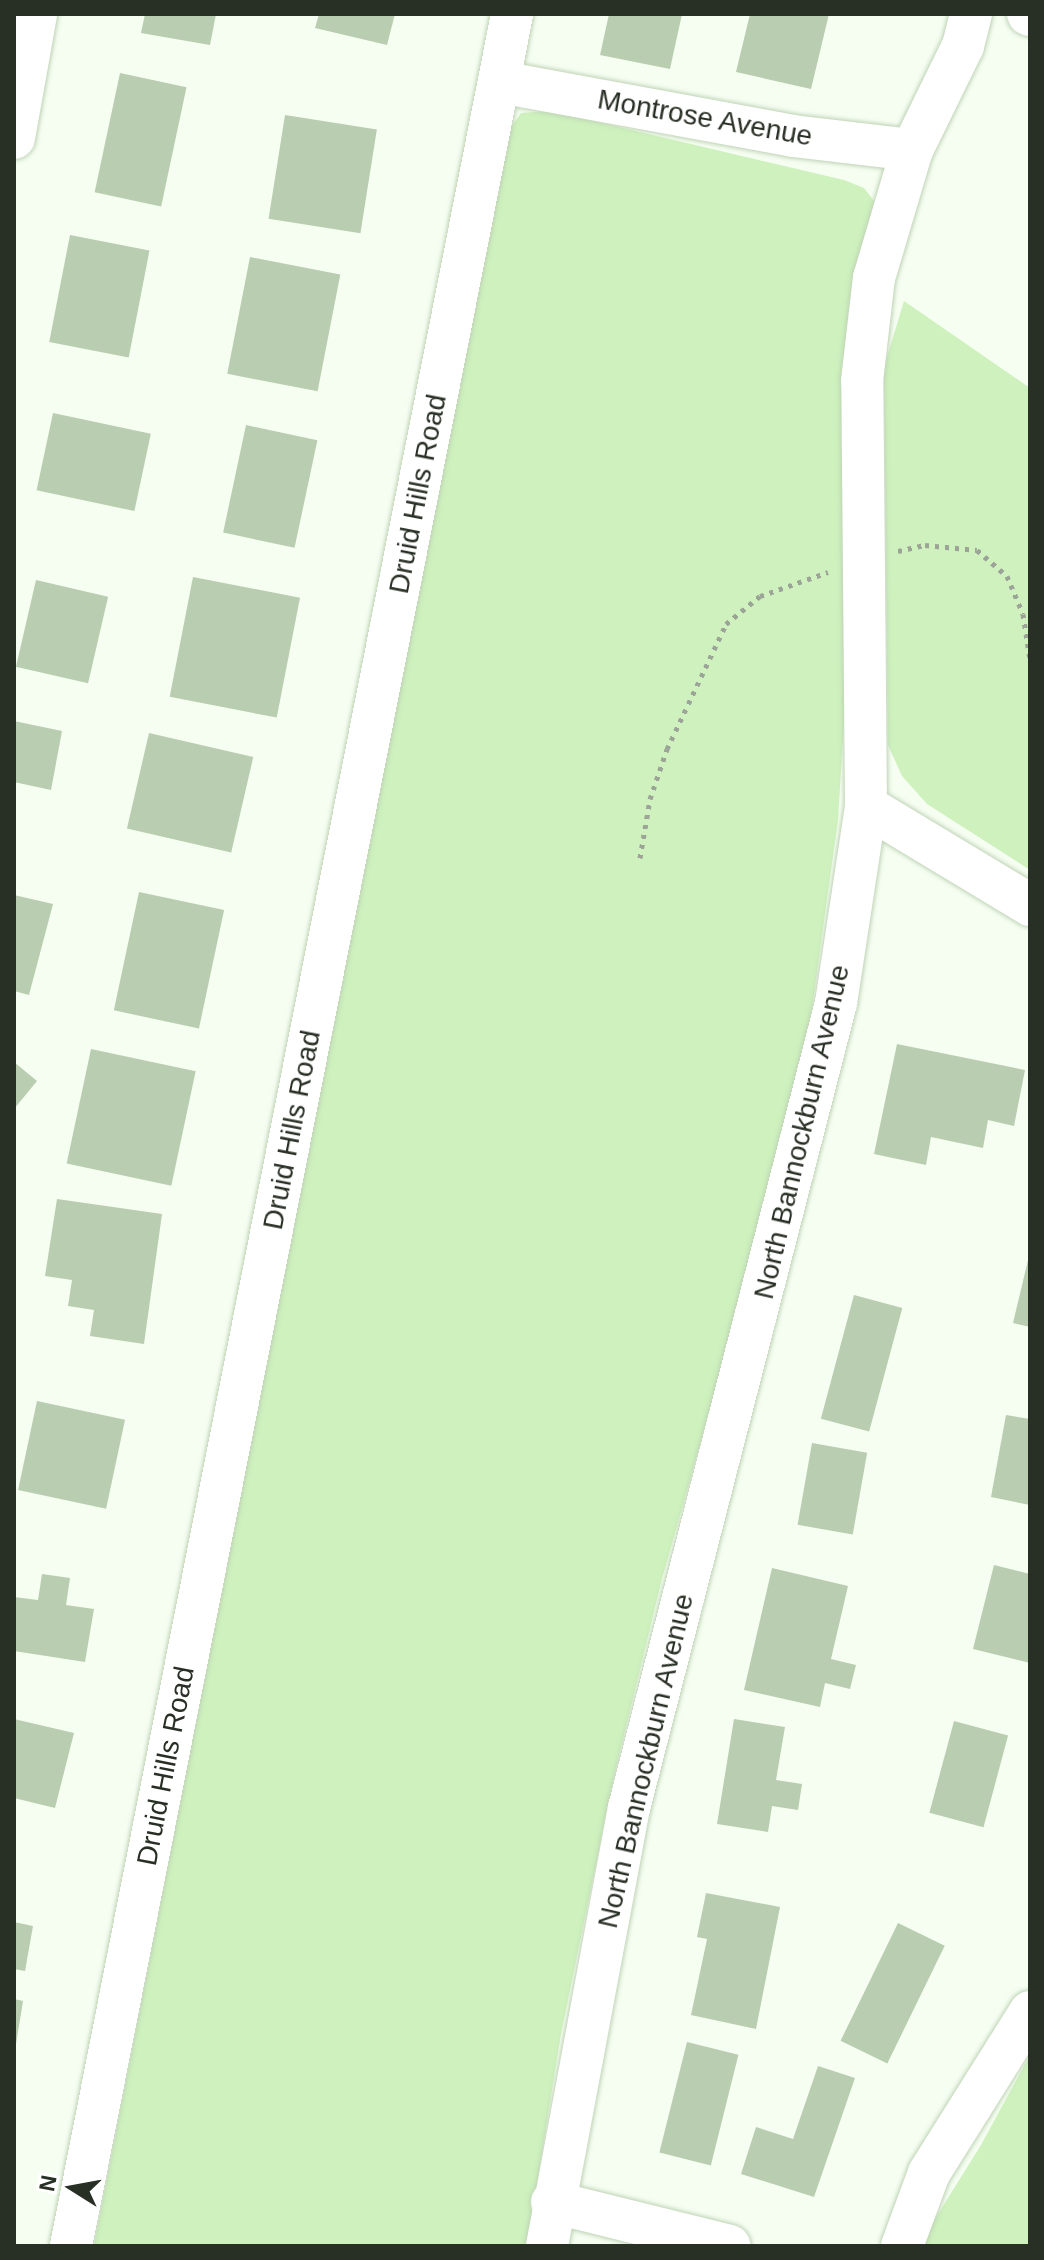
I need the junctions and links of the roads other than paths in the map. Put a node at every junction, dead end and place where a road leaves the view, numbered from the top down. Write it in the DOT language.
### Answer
graph roads {
  1 [pos="36,14"];
  2 [pos="512,14"];
  3 [pos="971,14"];
  4 [pos="21,57"];
  5 [pos="500,82"];
  6 [pos="14,138"];
  7 [pos="912,150"];
  8 [pos="866,806"];
  9 [pos="1030,905"];
  10 [pos="1030,2012"];
  11 [pos="552,2202"];
  12 [pos="71,2246"];
  13 [pos="547,2246"];
  14 [pos="730,2246"];
  15 [pos="902,2246"];
  1 -- 4 [label="street"];
  2 -- 5 [label="street, Druid Hills Road"];
  3 -- 7 [label="street, North Bannockburn Avenue"];
  4 -- 6 [label="street"];
  5 -- 7 [label="street, Montrose Avenue"];
  5 -- 12 [label="street, Druid Hills Road"];
  7 -- 8 [label="street, North Bannockburn Avenue"];
  8 -- 9 [label="street"];
  8 -- 11 [label="street, North Bannockburn Avenue"];
  10 -- 15 [label="street"];
  11 -- 13 [label="street, North Bannockburn Avenue"];
  11 -- 14 [label="street"];
}
